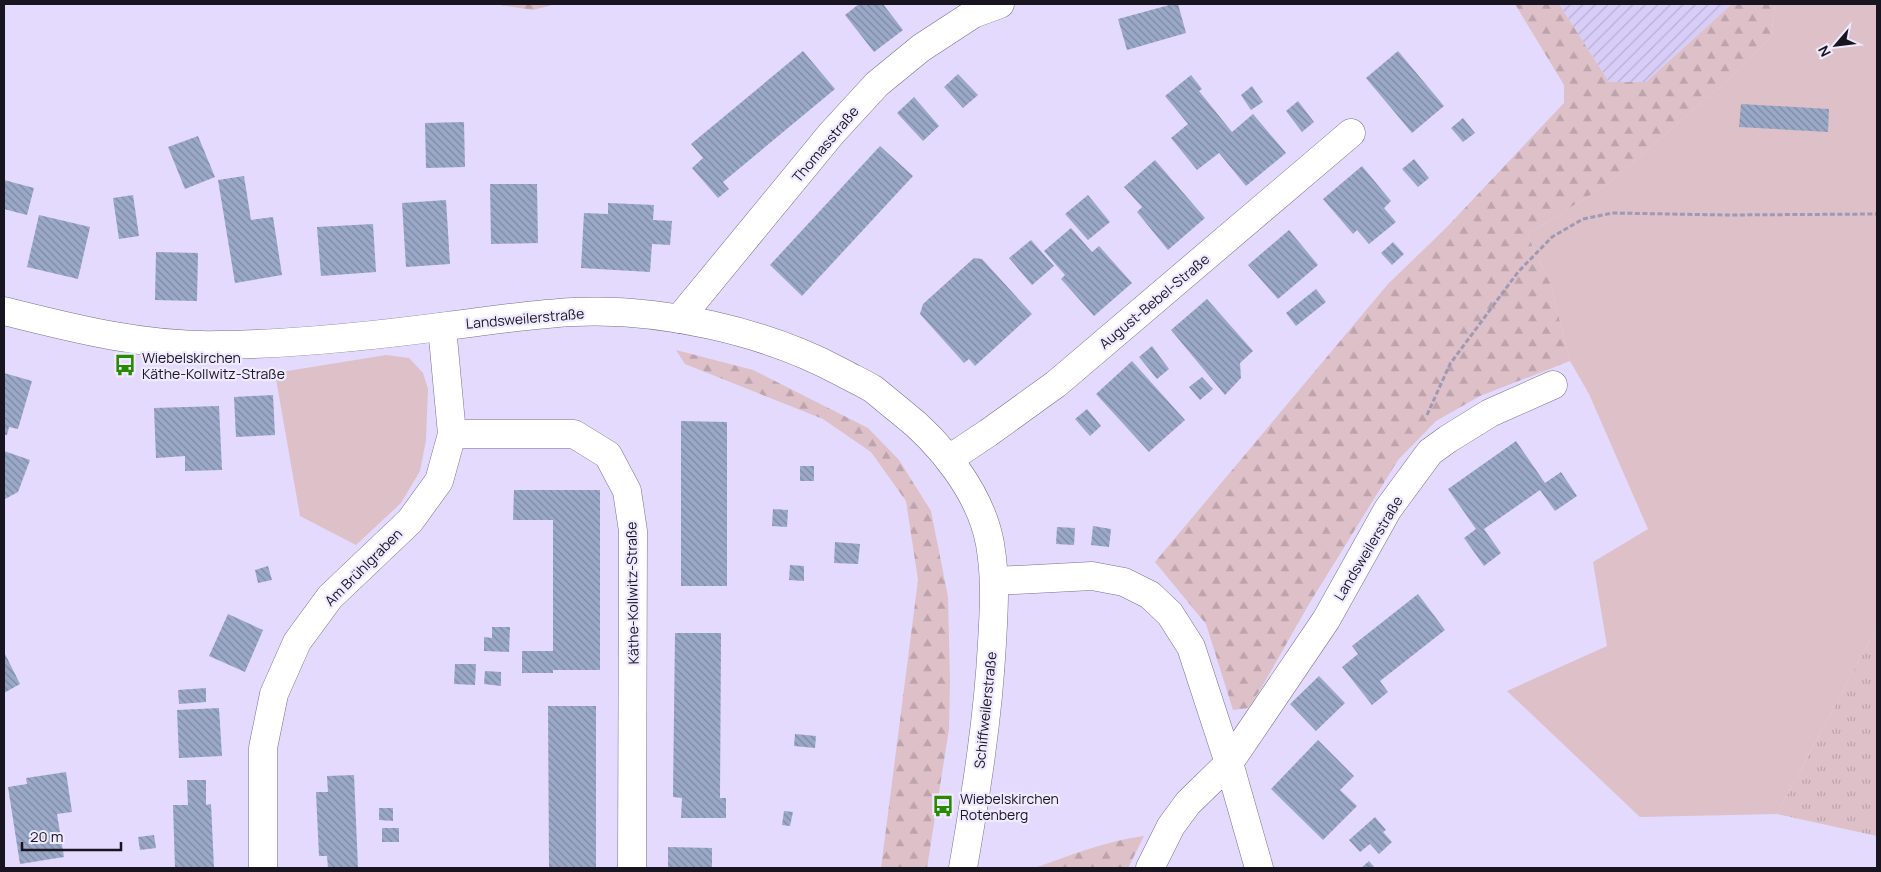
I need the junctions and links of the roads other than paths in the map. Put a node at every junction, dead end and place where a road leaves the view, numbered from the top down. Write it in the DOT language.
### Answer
graph roads {
  1 [pos="1000,4"];
  2 [pos="1351,133"];
  3 [pos="4,311"];
  4 [pos="679,319"];
  5 [pos="442,326"];
  6 [pos="1553,385"];
  7 [pos="452,434"];
  8 [pos="949,459"];
  9 [pos="996,581"];
  10 [pos="1229,763"];
  11 [pos="263,868"];
  12 [pos="632,868"];
  13 [pos="963,868"];
  14 [pos="1150,868"];
  15 [pos="1259,868"];
  1 -- 4 [label="street, Thomasstraße"];
  2 -- 8 [label="street, August-Bebel-Straße"];
  3 -- 5 [label="street, Landsweilerstraße"];
  4 -- 5 [label="street, Landsweilerstraße"];
  4 -- 8 [label="street, Landsweilerstraße"];
  5 -- 7 [label="street, Am Brühlgraben"];
  6 -- 10 [label="street, Landsweilerstraße"];
  7 -- 11 [label="street, Am Brühlgraben"];
  7 -- 12 [label="street, Käthe-Kollwitz-Straße"];
  8 -- 9 [label="street, Landsweilerstraße"];
  9 -- 10 [label="street"];
  9 -- 13 [label="street, Schiffweilerstraße"];
  10 -- 14 [label="street, Landsweilerstraße"];
  10 -- 15 [label="street"];
}
